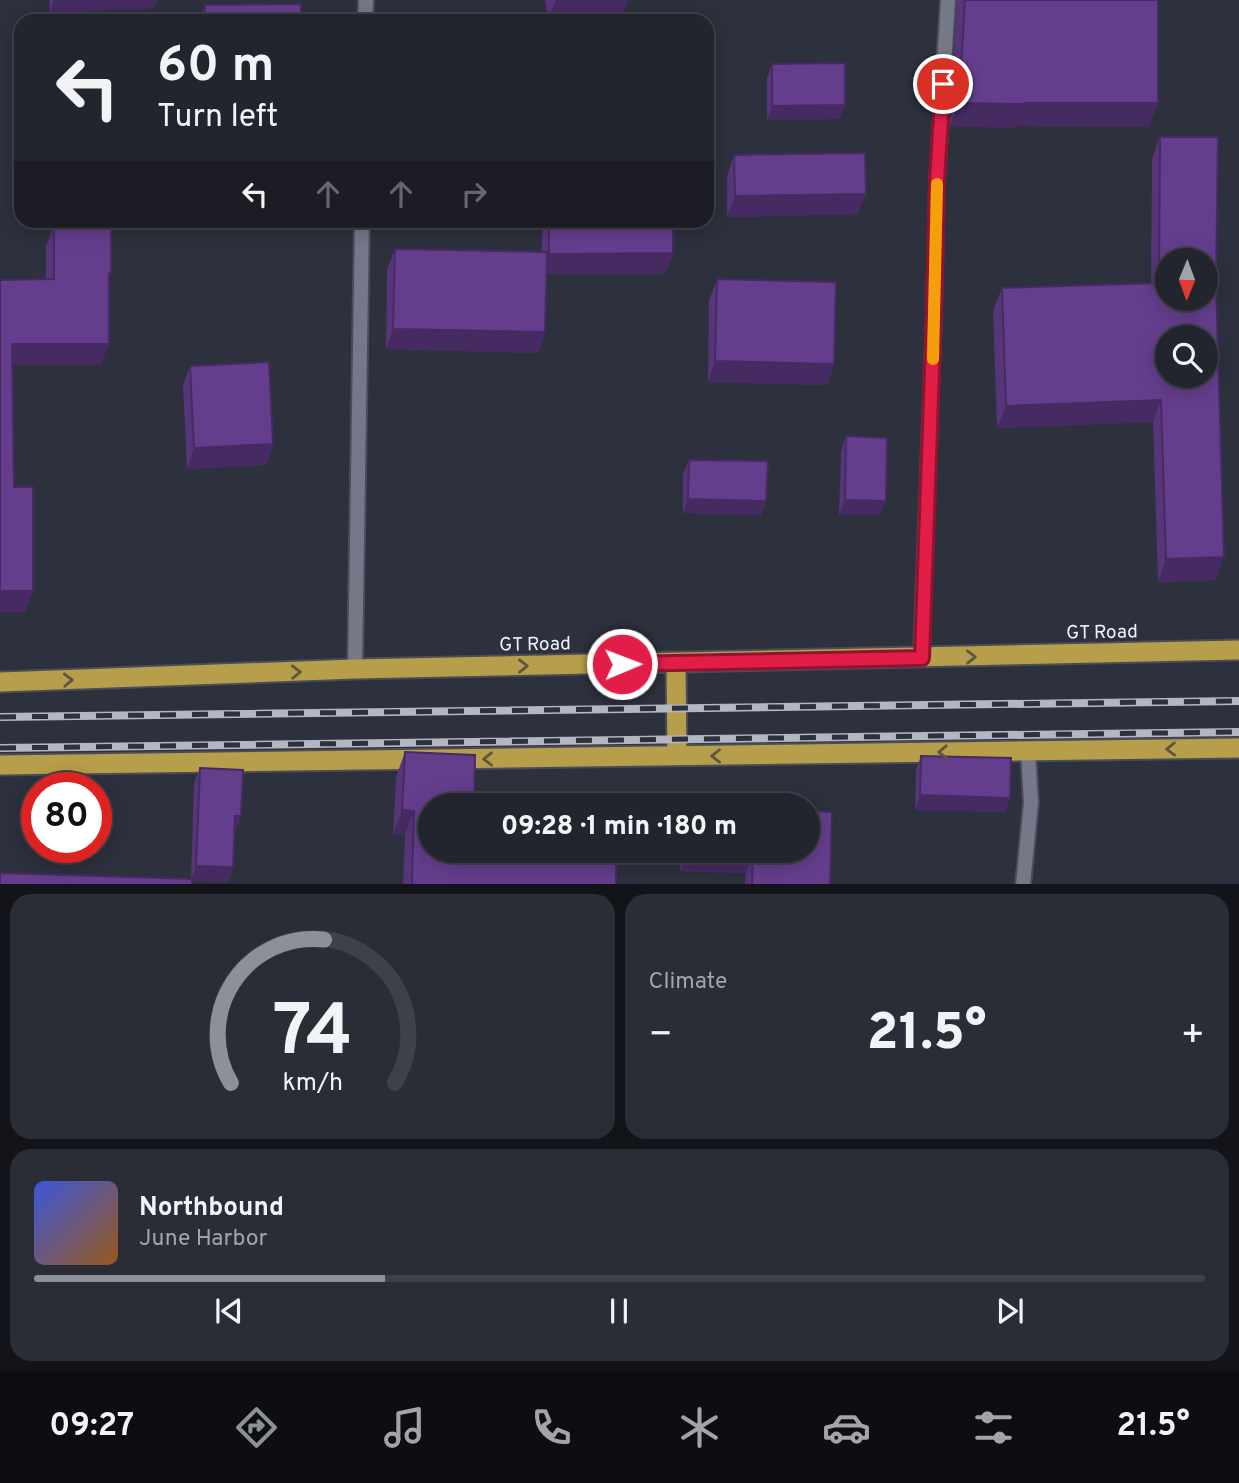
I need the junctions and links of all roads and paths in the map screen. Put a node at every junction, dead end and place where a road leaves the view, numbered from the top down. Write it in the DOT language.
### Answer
graph roads {
  1 [pos="948,0"];
  2 [pos="362,228"];
  3 [pos="1239,650"];
  4 [pos="922,658"];
  5 [pos="676,663"];
  6 [pos="355,670"];
  7 [pos="0,682"];
  8 [pos="1239,748"];
  9 [pos="1028,751"];
  10 [pos="677,756"];
  11 [pos="0,765"];
  12 [pos="1023,884"];
  1 -- 4 [label="lane"];
  2 -- 6 [label="lane"];
  4 -- 3 [label="highway, GT Road, one-way"];
  4 -- 5 [label="highway, GT Road"];
  6 -- 5 [label="highway, GT Road, one-way"];
  5 -- 10 [label="highway"];
  7 -- 6 [label="highway, GT Road, one-way"];
  8 -- 9 [label="highway, one-way"];
  9 -- 10 [label="highway, one-way"];
  9 -- 12 [label="lane"];
  10 -- 11 [label="highway, one-way"];
}
